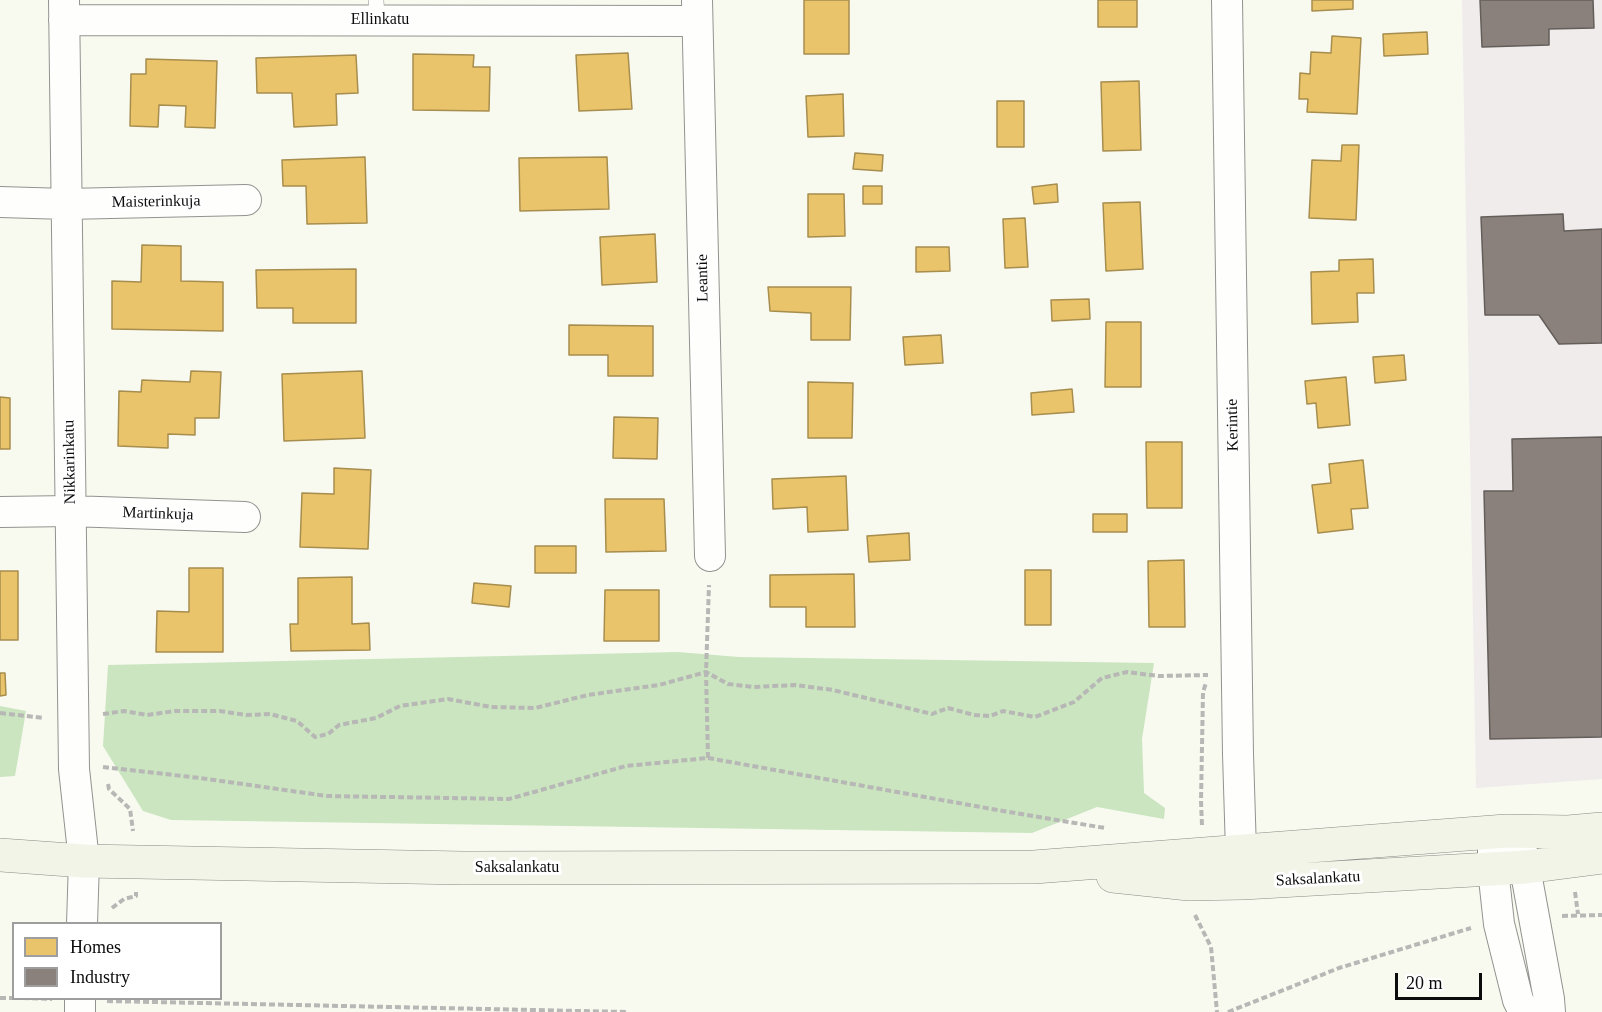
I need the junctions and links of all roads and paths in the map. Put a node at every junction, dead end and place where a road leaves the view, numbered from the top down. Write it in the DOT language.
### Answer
graph roads {
  1 [pos="1227,0"];
  2 [pos="64,10"];
  3 [pos="377,10"];
  4 [pos="697,11"];
  5 [pos="246,200"];
  6 [pos="0,202"];
  7 [pos="66,204"];
  8 [pos="70,511"];
  9 [pos="0,512"];
  10 [pos="245,517"];
  11 [pos="710,556"];
  12 [pos="706,672"];
  13 [pos="1208,675"];
  14 [pos="0,713"];
  15 [pos="99,714"];
  16 [pos="49,719"];
  17 [pos="708,758"];
  18 [pos="132,770"];
  19 [pos="1060,821"];
  20 [pos="1602,829"];
  21 [pos="1506,831"];
  22 [pos="1241,851"];
  23 [pos="0,855"];
  24 [pos="1602,857"];
  25 [pos="84,861"];
  26 [pos="1034,867"];
  27 [pos="1526,867"];
  28 [pos="1493,869"];
  29 [pos="1189,884"];
  30 [pos="1602,915"];
  31 [pos="1535,919"];
  32 [pos="82,922"];
  33 [pos="1499,924"];
  34 [pos="34,1000"];
  35 [pos="80,1004"];
  36 [pos="628,1012"];
  37 [pos="1217,1012"];
  38 [pos="1228,1012"];
  39 [pos="1524,1012"];
  40 [pos="1550,1012"];
  1 -- 22 [label="street, Kerintie"];
  2 -- 3 [label="street, Ellinkatu"];
  2 -- 7 [label="street, Nikkarinkatu"];
  3 -- 4 [label="street, Ellinkatu"];
  4 -- 11 [label="street, Leantie"];
  5 -- 7 [label="street, Maisterinkuja"];
  6 -- 7 [label="street, Maisterinkuja"];
  7 -- 8 [label="street, Nikkarinkatu"];
  8 -- 9 [label="street, Martinkuja"];
  8 -- 10 [label="street, Martinkuja"];
  8 -- 25 [label="street, Nikkarinkatu"];
  11 -- 12 [label="path"];
  12 -- 13 [label="path"];
  12 -- 15 [label="path"];
  12 -- 17 [label="path"];
  14 -- 16 [label="path"];
  17 -- 18 [label="path"];
  17 -- 19 [label="path"];
  20 -- 21 [label="main road, Saksalankatu"];
  21 -- 22 [label="main road, Saksalankatu"];
  21 -- 27 [label="street"];
  21 -- 28 [label="street"];
  22 -- 26 [label="main road, Saksalankatu"];
  23 -- 25 [label="main road, Saksalankatu"];
  24 -- 27 [label="main road, Saksalankatu"];
  25 -- 26 [label="main road, Saksalankatu"];
  25 -- 32 [label="street, Nikkarinkatu"];
  26 -- 29 [label="main road, Saksalankatu"];
  27 -- 28 [label="main road, Saksalankatu"];
  27 -- 31 [label="street"];
  28 -- 29 [label="main road, Saksalankatu"];
  28 -- 33 [label="street"];
  29 -- 37 [label="path"];
  30 -- 31 [label="path"];
  31 -- 40 [label="street"];
  33 -- 38 [label="path"];
  33 -- 39 [label="street"];
  34 -- 35 [label="path"];
  35 -- 36 [label="path"];
}
